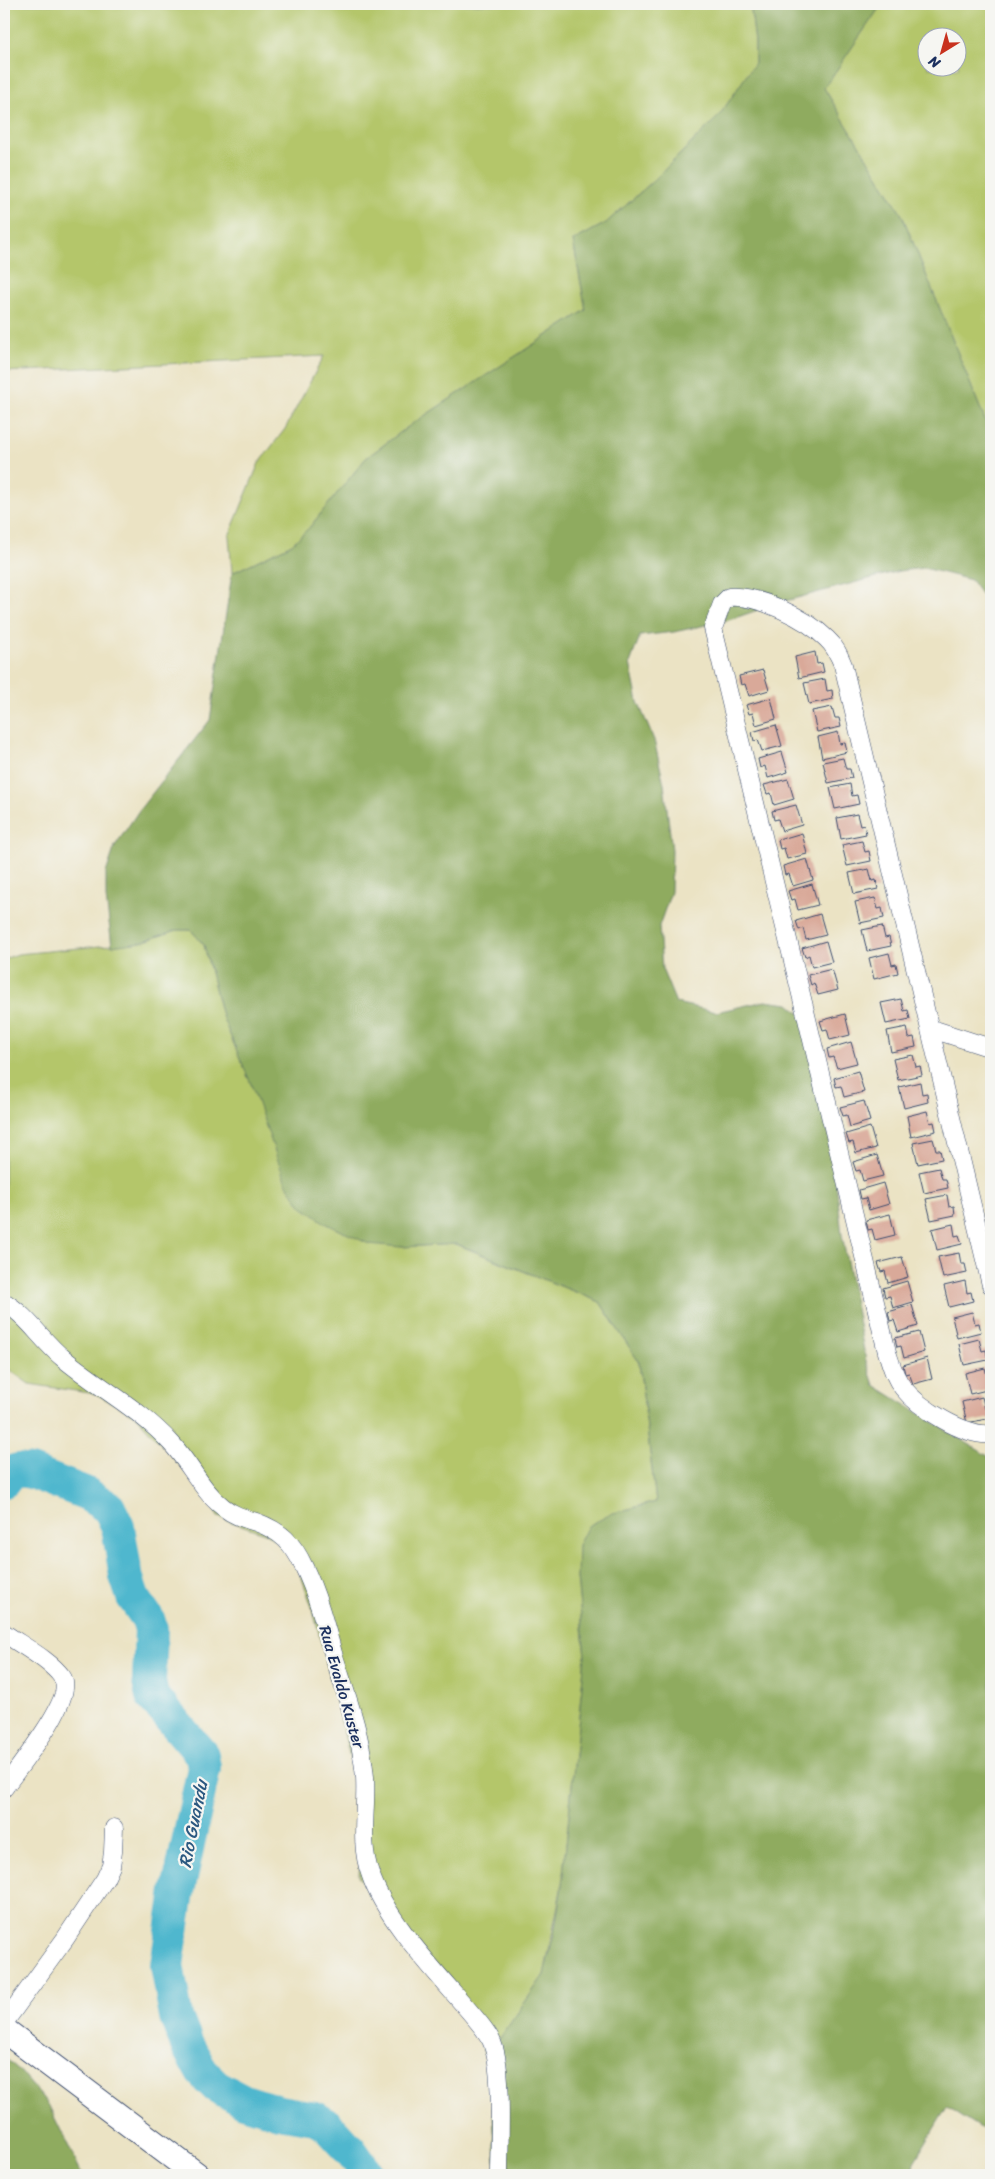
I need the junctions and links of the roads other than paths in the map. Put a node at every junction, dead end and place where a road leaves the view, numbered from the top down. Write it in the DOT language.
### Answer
graph roads {
  1 [pos="932,1029"];
  2 [pos="991,1048"];
  3 [pos="991,1285"];
  4 [pos="4,1302"];
  5 [pos="991,1434"];
  6 [pos="4,1633"];
  7 [pos="4,1788"];
  8 [pos="114,1828"];
  9 [pos="4,2023"];
  10 [pos="4,2030"];
  11 [pos="197,2175"];
  12 [pos="500,2175"];
  1 -- 2 [label="street"];
  1 -- 3 [label="street"];
  1 -- 5 [label="street"];
  4 -- 12 [label="street, Rua Evaldo Kuster"];
  6 -- 7 [label="street"];
  8 -- 9 [label="street"];
  10 -- 11 [label="street"];
}
